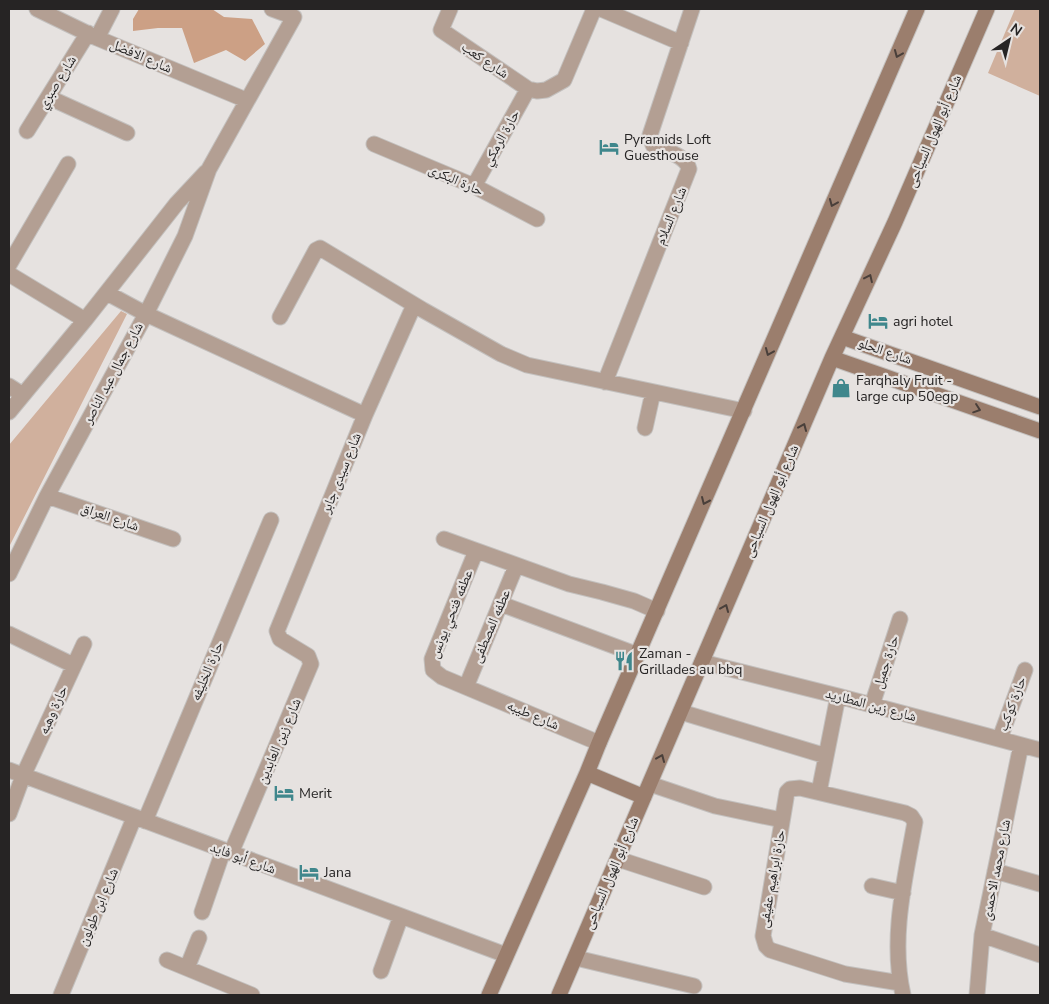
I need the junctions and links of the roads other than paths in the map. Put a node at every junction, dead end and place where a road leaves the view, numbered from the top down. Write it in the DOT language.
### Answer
graph roads {
  1 [pos="37,9"];
  2 [pos="112,9"];
  3 [pos="272,9"];
  4 [pos="450,9"];
  5 [pos="594,9"];
  6 [pos="601,9"];
  7 [pos="692,9"];
  8 [pos="917,9"];
  9 [pos="987,9"];
  10 [pos="92,36"];
  11 [pos="681,43"];
  12 [pos="528,89"];
  13 [pos="48,97"];
  14 [pos="246,100"];
  15 [pos="27,132"];
  16 [pos="127,133"];
  17 [pos="374,144"];
  18 [pos="68,164"];
  19 [pos="209,169"];
  20 [pos="474,186"];
  21 [pos="537,219"];
  22 [pos="9,265"];
  23 [pos="9,274"];
  24 [pos="107,292"];
  25 [pos="414,305"];
  26 [pos="146,314"];
  27 [pos="280,317"];
  28 [pos="85,320"];
  29 [pos="842,337"];
  30 [pos="832,358"];
  31 [pos="914,361"];
  32 [pos="605,382"];
  33 [pos="908,384"];
  34 [pos="9,386"];
  35 [pos="653,392"];
  36 [pos="23,395"];
  37 [pos="1040,406"];
  38 [pos="744,410"];
  39 [pos="9,412"];
  40 [pos="365,415"];
  41 [pos="645,428"];
  42 [pos="1040,431"];
  43 [pos="47,496"];
  44 [pos="270,520"];
  45 [pos="173,539"];
  46 [pos="444,539"];
  47 [pos="476,552"];
  48 [pos="516,566"];
  49 [pos="9,574"];
  50 [pos="501,604"];
  51 [pos="657,611"];
  52 [pos="900,620"];
  53 [pos="9,634"];
  54 [pos="282,641"];
  55 [pos="84,644"];
  56 [pos="638,655"];
  57 [pos="702,662"];
  58 [pos="73,666"];
  59 [pos="1025,670"];
  60 [pos="466,687"];
  61 [pos="838,696"];
  62 [pos="872,705"];
  63 [pos="680,712"];
  64 [pos="1000,738"];
  65 [pos="599,743"];
  66 [pos="1021,745"];
  67 [pos="1040,750"];
  68 [pos="826,756"];
  69 [pos="9,770"];
  70 [pos="587,773"];
  71 [pos="23,776"];
  72 [pos="647,791"];
  73 [pos="819,792"];
  74 [pos="9,814"];
  75 [pos="140,820"];
  76 [pos="782,820"];
  77 [pos="227,852"];
  78 [pos="618,859"];
  79 [pos="995,871"];
  80 [pos="1040,884"];
  81 [pos="872,886"];
  82 [pos="704,887"];
  83 [pos="903,893"];
  84 [pos="202,912"];
  85 [pos="401,916"];
  86 [pos="982,935"];
  87 [pos="199,938"];
  88 [pos="506,955"];
  89 [pos="1040,955"];
  90 [pos="576,958"];
  91 [pos="167,960"];
  92 [pos="187,968"];
  93 [pos="381,971"];
  94 [pos="694,986"];
  95 [pos="902,989"];
  96 [pos="61,995"];
  97 [pos="252,995"];
  98 [pos="489,995"];
  99 [pos="559,995"];
  100 [pos="977,995"];
  1 -- 10 [label="street, شارع الافضل"];
  2 -- 10 [label="street, شارع صبري"];
  3 -- 14 [label="street, شارع جمال عبد الناصر"];
  4 -- 12 [label="street, شارع كعب"];
  5 -- 12 [label="street"];
  6 -- 11 [label="street"];
  7 -- 11 [label="street, شارع السلام"];
  8 -- 38 [label="main road, one-way"];
  29 -- 9 [label="main road, شارع أبو الهول السياحى, one-way"];
  10 -- 13 [label="street, شارع صبري"];
  10 -- 14 [label="street, شارع الافضل"];
  11 -- 32 [label="street, شارع السلام"];
  12 -- 20 [label="street, حارة الرمكي"];
  13 -- 15 [label="street, شارع صبري"];
  13 -- 16 [label="street"];
  14 -- 19 [label="street, شارع جمال عبد الناصر"];
  17 -- 20 [label="street, حارة البكرى"];
  18 -- 22 [label="street"];
  19 -- 24 [label="street, شارع جمال عبد الناصر"];
  19 -- 26 [label="street, شارع جمال عبد الناصر"];
  20 -- 21 [label="street, حارة البكرى"];
  23 -- 28 [label="street"];
  24 -- 26 [label="street"];
  24 -- 28 [label="street, شارع جمال عبد الناصر"];
  25 -- 27 [label="street"];
  25 -- 32 [label="street"];
  25 -- 40 [label="street, شارع سيدى جابر"];
  26 -- 40 [label="street"];
  26 -- 43 [label="street, شارع جمال عبد الناصر"];
  28 -- 36 [label="street, شارع جمال عبد الناصر"];
  29 -- 30 [label="main road, شارع أبو الهول السياحى"];
  29 -- 31 [label="main road, شارع الحلو"];
  30 -- 33 [label="main road, شارع الحلو"];
  57 -- 30 [label="main road, شارع أبو الهول السياحى, one-way"];
  31 -- 33 [label="main road"];
  31 -- 37 [label="main road, شارع الحلو"];
  32 -- 35 [label="street"];
  33 -- 42 [label="main road, شارع الحلو, one-way"];
  34 -- 36 [label="street"];
  35 -- 38 [label="street"];
  35 -- 41 [label="street"];
  36 -- 39 [label="street, شارع جمال عبد الناصر"];
  38 -- 51 [label="main road, one-way"];
  40 -- 54 [label="street, شارع سيدى جابر"];
  43 -- 45 [label="street, شارع العراق"];
  43 -- 49 [label="street, شارع جمال عبد الناصر"];
  44 -- 75 [label="street, حارة الخليفه"];
  46 -- 47 [label="street"];
  47 -- 48 [label="street"];
  47 -- 60 [label="street, عطفه فتحي يونس"];
  48 -- 50 [label="street, عطفه المصطفى"];
  48 -- 51 [label="street"];
  50 -- 56 [label="street"];
  50 -- 60 [label="street, عطفه المصطفى"];
  51 -- 56 [label="main road"];
  52 -- 62 [label="street, حارة جميل"];
  53 -- 58 [label="street"];
  54 -- 77 [label="street, شارع زين العابدين"];
  55 -- 58 [label="street, حارة وهبه"];
  56 -- 65 [label="main road"];
  57 -- 61 [label="street, شارع زين المطاريد"];
  57 -- 63 [label="main road, شارع أبو الهول السياحى"];
  58 -- 71 [label="street, حارة وهبه"];
  59 -- 64 [label="street, حارة كوكب"];
  60 -- 65 [label="street, شارع طيبه"];
  61 -- 62 [label="street, شارع زين المطاريد"];
  61 -- 68 [label="street"];
  62 -- 64 [label="street, شارع زين المطاريد"];
  63 -- 68 [label="street"];
  72 -- 63 [label="main road, شارع أبو الهول السياحى, one-way"];
  64 -- 66 [label="street, شارع زين المطاريد"];
  65 -- 70 [label="main road"];
  66 -- 67 [label="street, شارع زين المطاريد"];
  66 -- 79 [label="street, شارع محمد الاحمدى"];
  68 -- 73 [label="street"];
  69 -- 71 [label="street, شارع أبو فايد"];
  70 -- 72 [label="main road"];
  70 -- 88 [label="main road"];
  71 -- 74 [label="street, حارة وهبه"];
  71 -- 75 [label="street, شارع أبو فايد"];
  72 -- 76 [label="street, حارة ابراهيم عفيفى"];
  72 -- 78 [label="main road, شارع أبو الهول السياحى"];
  73 -- 76 [label="street, حارة ابراهيم عفيفى"];
  73 -- 83 [label="street"];
  75 -- 77 [label="street, شارع أبو فايد"];
  75 -- 96 [label="street, شارع ابن طولون"];
  76 -- 95 [label="street, حارة ابراهيم عفيفى"];
  77 -- 84 [label="street, شارع زين العابدين"];
  77 -- 85 [label="street, شارع أبو فايد"];
  78 -- 82 [label="street"];
  78 -- 90 [label="main road, شارع أبو الهول السياحى"];
  79 -- 80 [label="street"];
  79 -- 86 [label="street, شارع محمد الاحمدى"];
  81 -- 83 [label="street"];
  83 -- 95 [label="street"];
  85 -- 88 [label="street, شارع أبو فايد"];
  85 -- 93 [label="street"];
  86 -- 89 [label="street"];
  86 -- 100 [label="street, شارع محمد الاحمدى"];
  87 -- 92 [label="street"];
  88 -- 98 [label="main road"];
  90 -- 94 [label="street"];
  90 -- 99 [label="main road, شارع أبو الهول السياحى"];
  91 -- 92 [label="street"];
  92 -- 97 [label="street"];
}
